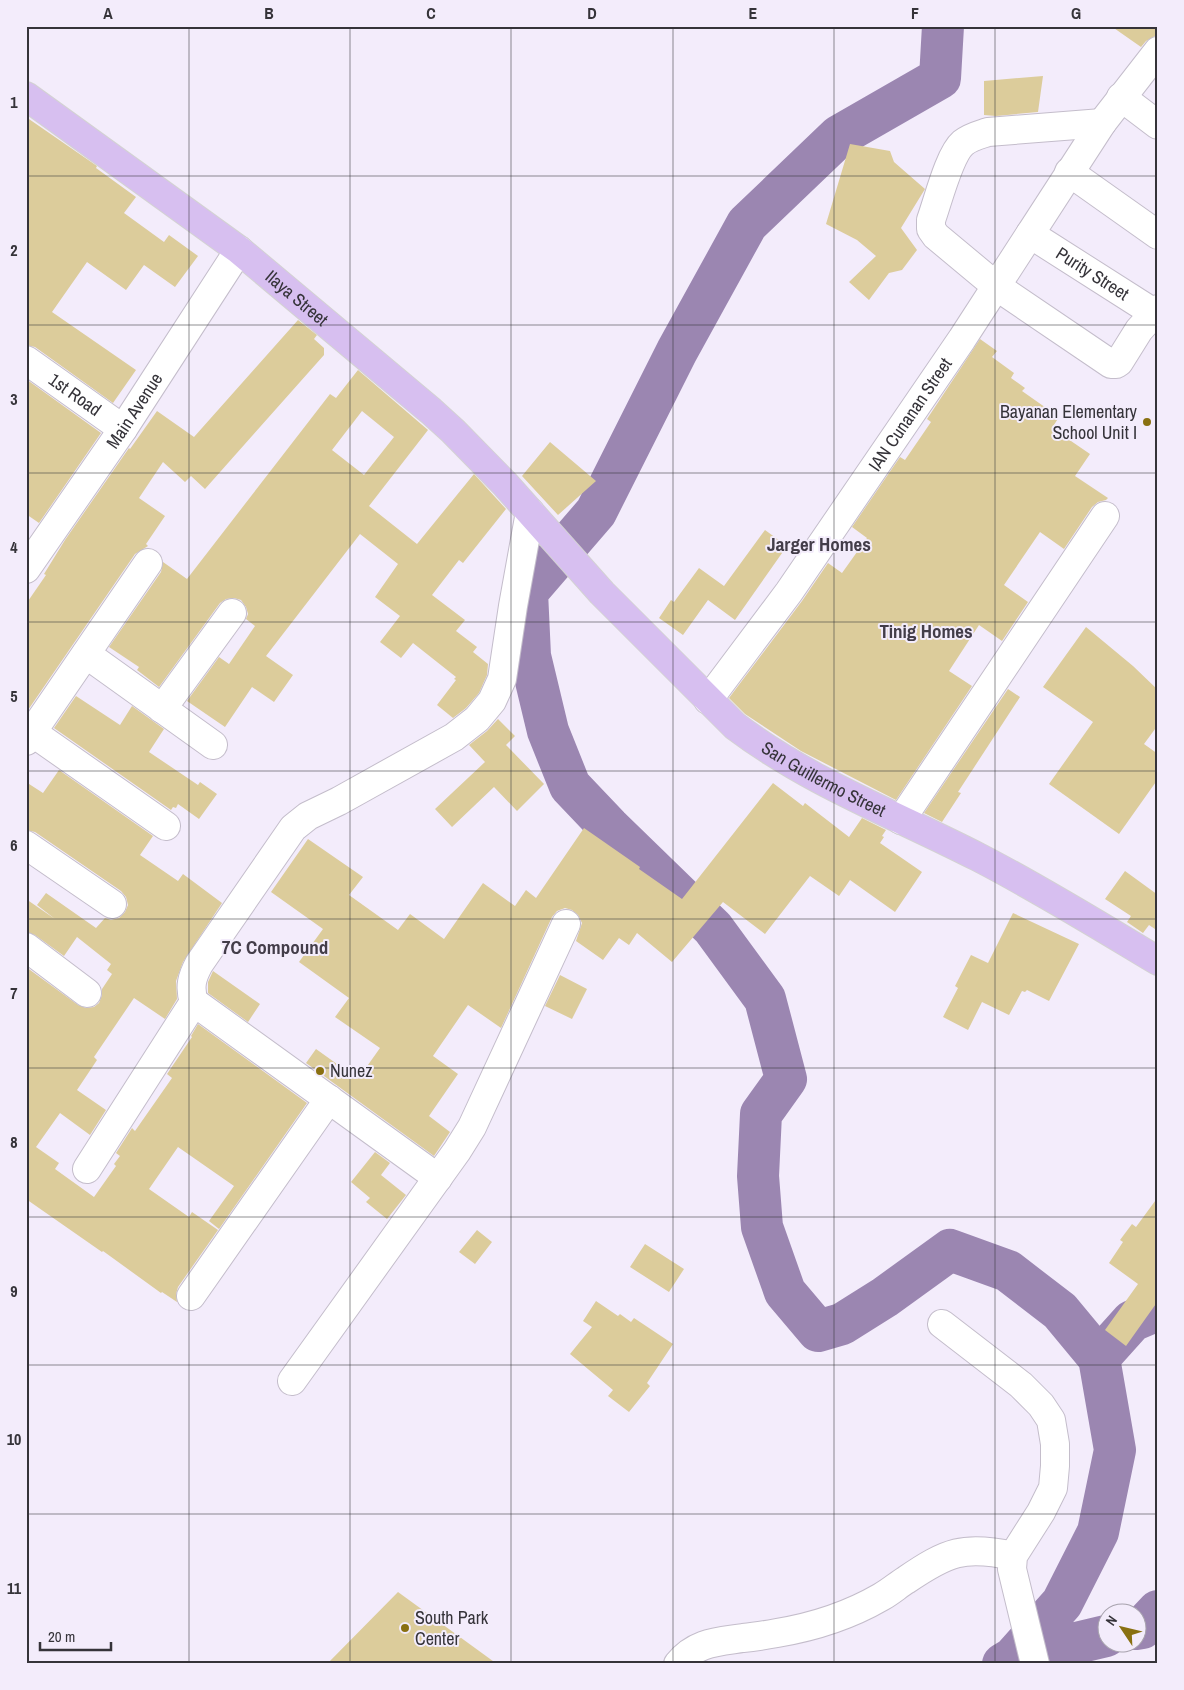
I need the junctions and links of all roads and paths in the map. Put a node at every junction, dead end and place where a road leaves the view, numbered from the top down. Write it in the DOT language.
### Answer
graph roads {
  1 [pos="1158,51"];
  2 [pos="26,96"];
  3 [pos="1121,97"];
  4 [pos="1102,123"];
  5 [pos="1158,125"];
  6 [pos="1069,172"];
  7 [pos="1030,234"];
  8 [pos="1158,235"];
  9 [pos="239,250"];
  10 [pos="996,286"];
  11 [pos="1156,311"];
  12 [pos="26,360"];
  13 [pos="123,429"];
  14 [pos="1106,516"];
  15 [pos="537,519"];
  16 [pos="30,557"];
  17 [pos="148,563"];
  18 [pos="232,613"];
  19 [pos="86,654"];
  20 [pos="708,700"];
  21 [pos="162,709"];
  22 [pos="28,734"];
  23 [pos="213,745"];
  24 [pos="901,820"];
  25 [pos="166,826"];
  26 [pos="26,845"];
  27 [pos="112,904"];
  28 [pos="566,924"];
  29 [pos="26,947"];
  30 [pos="1158,961"];
  31 [pos="87,993"];
  32 [pos="194,1002"];
  33 [pos="329,1099"];
  34 [pos="87,1169"];
  35 [pos="438,1178"];
  36 [pos="191,1296"];
  37 [pos="942,1324"];
  38 [pos="292,1381"];
  39 [pos="1013,1556"];
  40 [pos="678,1664"];
  41 [pos="1035,1664"];
  1 -- 3 [label="street, IAN Cunanan Street"];
  2 -- 9 [label="main road, Ilaya Street"];
  3 -- 4 [label="street, IAN Cunanan Street"];
  3 -- 5 [label="street"];
  4 -- 6 [label="street, IAN Cunanan Street"];
  4 -- 10 [label="street"];
  6 -- 7 [label="street, IAN Cunanan Street"];
  6 -- 8 [label="street"];
  7 -- 10 [label="street, IAN Cunanan Street"];
  7 -- 11 [label="street, Purity Street"];
  9 -- 13 [label="street, Main Avenue"];
  9 -- 15 [label="main road, Ilaya Street"];
  10 -- 11 [label="street"];
  10 -- 20 [label="street, IAN Cunanan Street"];
  12 -- 13 [label="street, 1st Road"];
  13 -- 16 [label="street, Main Avenue"];
  14 -- 24 [label="street"];
  15 -- 20 [label="main road, San Guillermo Street"];
  15 -- 32 [label="street"];
  17 -- 19 [label="street"];
  18 -- 21 [label="street"];
  19 -- 21 [label="street"];
  19 -- 22 [label="street"];
  20 -- 24 [label="main road, San Guillermo Street"];
  21 -- 23 [label="street"];
  22 -- 25 [label="street"];
  24 -- 30 [label="main road, San Guillermo Street"];
  26 -- 27 [label="street"];
  28 -- 35 [label="street"];
  29 -- 31 [label="street"];
  32 -- 33 [label="street"];
  32 -- 34 [label="street"];
  33 -- 35 [label="street"];
  33 -- 36 [label="street"];
  35 -- 38 [label="street"];
  37 -- 39 [label="street"];
  39 -- 40 [label="street"];
  39 -- 41 [label="street"];
}
